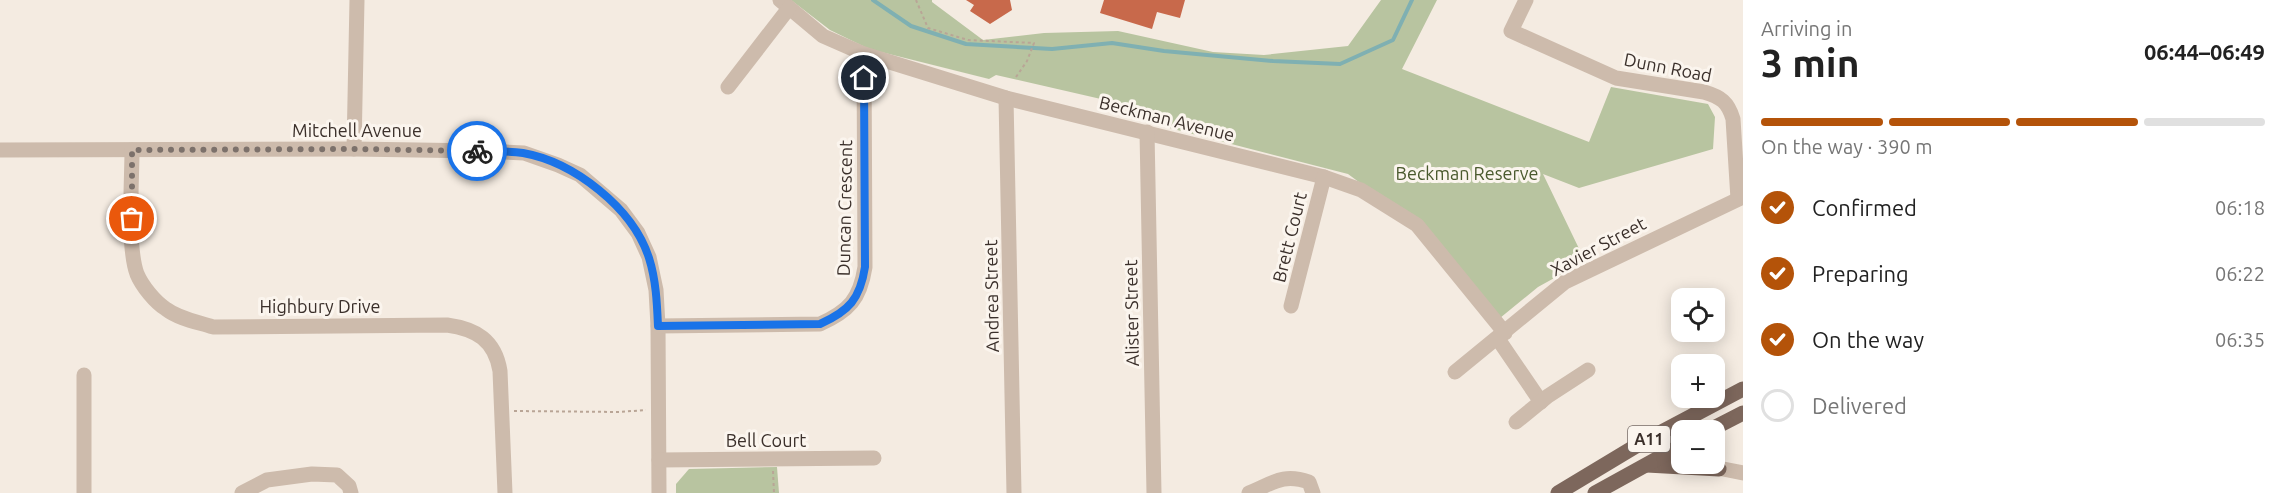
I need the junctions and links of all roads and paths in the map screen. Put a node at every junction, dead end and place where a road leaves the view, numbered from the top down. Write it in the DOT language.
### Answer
graph roads {
  1 [pos="357,0"];
  2 [pos="916,0"];
  3 [pos="1526,0"];
  4 [pos="784,4"];
  5 [pos="864,54"];
  6 [pos="1016,77"];
  7 [pos="728,87"];
  8 [pos="1006,98"];
  9 [pos="1147,132"];
  10 [pos="354,149"];
  11 [pos="0,150"];
  12 [pos="132,150"];
  13 [pos="1324,177"];
  14 [pos="1740,198"];
  15 [pos="1292,306"];
  16 [pos="658,326"];
  17 [pos="1501,336"];
  18 [pos="1588,370"];
  19 [pos="1455,372"];
  20 [pos="84,375"];
  21 [pos="1743,389"];
  22 [pos="1541,402"];
  23 [pos="659,409"];
  24 [pos="502,411"];
  25 [pos="1743,413"];
  26 [pos="1516,422"];
  27 [pos="1725,424"];
  28 [pos="1670,428"];
  29 [pos="1671,451"];
  30 [pos="874,458"];
  31 [pos="773,459"];
  32 [pos="659,460"];
  33 [pos="1644,465"];
  34 [pos="1671,466"];
  35 [pos="1725,468"];
  36 [pos="1743,473"];
  37 [pos="84,493"];
  38 [pos="242,493"];
  39 [pos="351,493"];
  40 [pos="505,493"];
  41 [pos="659,493"];
  42 [pos="774,493"];
  43 [pos="1014,493"];
  44 [pos="1154,493"];
  45 [pos="1249,493"];
  46 [pos="1313,493"];
  47 [pos="1558,493"];
  48 [pos="1595,493"];
  1 -- 10 [label="street"];
  2 -- 6 [label="path"];
  3 -- 14 [label="street, Dunn Road"];
  4 -- 5 [label="street, Beckman Avenue"];
  4 -- 7 [label="street"];
  5 -- 8 [label="street, Beckman Avenue"];
  5 -- 16 [label="street, Duncan Crescent"];
  8 -- 9 [label="street, Beckman Avenue"];
  8 -- 43 [label="street, Andrea Street"];
  9 -- 13 [label="street, Beckman Avenue"];
  9 -- 44 [label="street, Alister Street"];
  10 -- 12 [label="street, Mitchell Avenue"];
  10 -- 16 [label="street, Mitchell Avenue"];
  11 -- 12 [label="street, Mitchell Avenue"];
  12 -- 24 [label="street, Highbury Drive"];
  13 -- 15 [label="street, Brett Court"];
  13 -- 17 [label="street, Beckman Avenue"];
  14 -- 17 [label="street, Xavier Street"];
  16 -- 23 [label="street, Mitchell Avenue"];
  17 -- 19 [label="street, Xavier Street"];
  17 -- 22 [label="street, Beckman Avenue"];
  18 -- 22 [label="street"];
  20 -- 37 [label="street"];
  21 -- 28 [label="main road, A11"];
  22 -- 26 [label="street"];
  23 -- 24 [label="path"];
  23 -- 32 [label="street, Mitchell Avenue"];
  24 -- 40 [label="street, Highbury Drive"];
  25 -- 27 [label="main road"];
  28 -- 47 [label="main road, A11"];
  29 -- 33 [label="main road, A11"];
  30 -- 31 [label="street, Bell Court"];
  31 -- 32 [label="street, Bell Court"];
  31 -- 42 [label="path"];
  32 -- 41 [label="street, Mitchell Avenue"];
  33 -- 34 [label="main road"];
  33 -- 48 [label="main road, A11"];
  35 -- 36 [label="street"];
  38 -- 39 [label="street"];
  45 -- 46 [label="street"];
}
